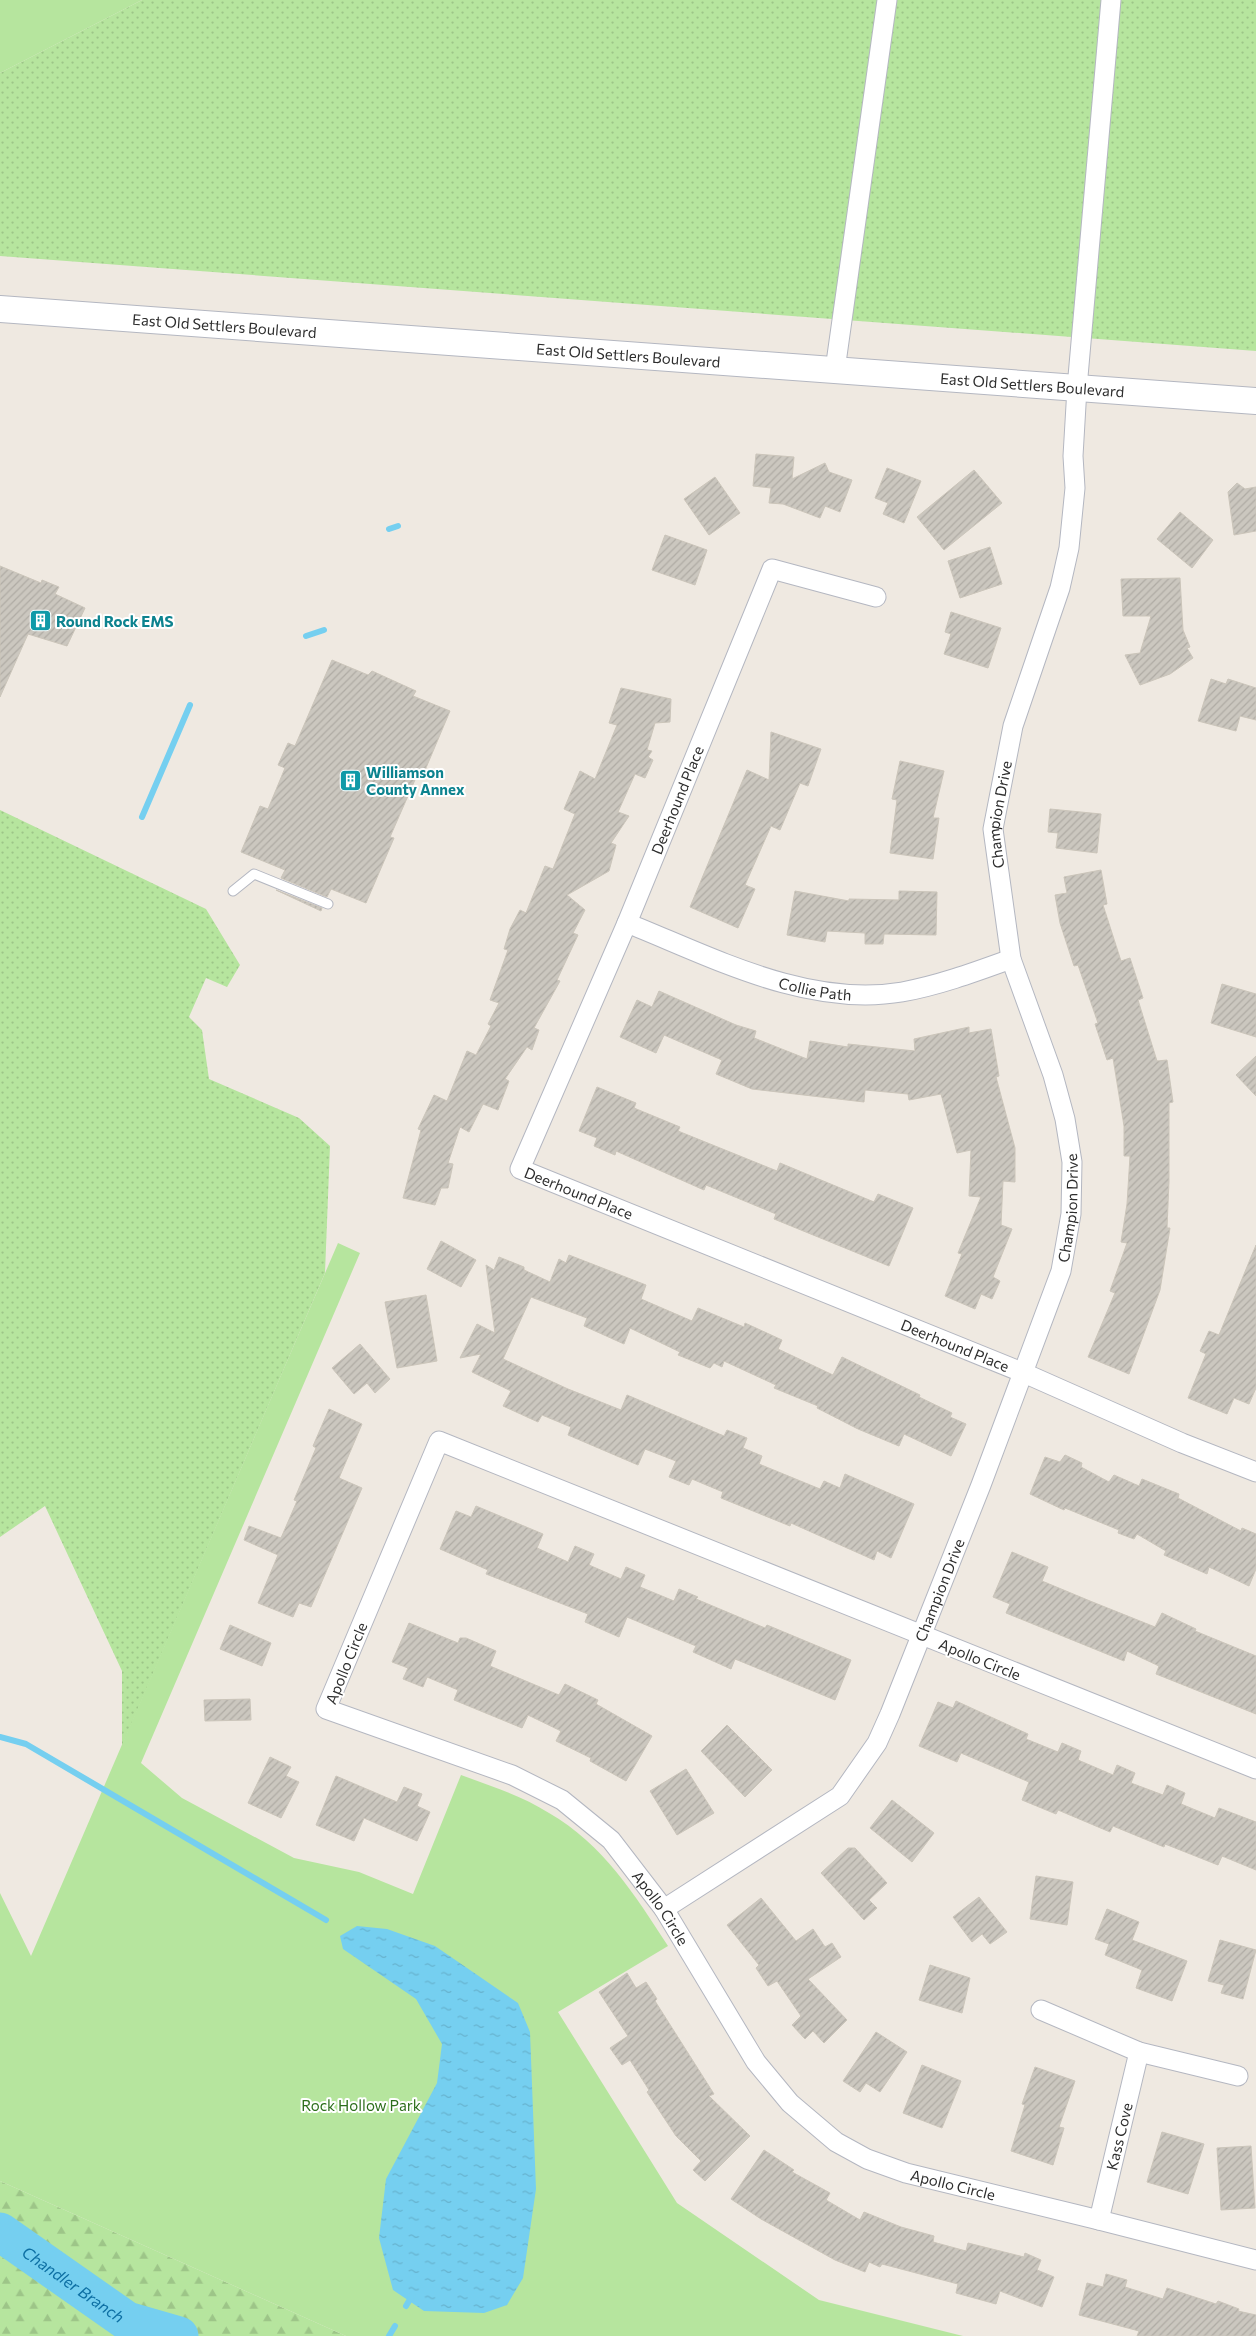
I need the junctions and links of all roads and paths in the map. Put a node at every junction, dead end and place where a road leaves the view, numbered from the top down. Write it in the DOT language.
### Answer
graph roads {
  1 [pos="887,0"];
  2 [pos="1111,0"];
  3 [pos="0,309"];
  4 [pos="835,370"];
  5 [pos="1077,388"];
  6 [pos="1256,401"];
  7 [pos="876,597"];
  8 [pos="233,891"];
  9 [pos="328,904"];
  10 [pos="626,923"];
  11 [pos="1011,959"];
  12 [pos="1024,1373"];
  13 [pos="1256,1472"];
  14 [pos="921,1635"];
  15 [pos="1256,1770"];
  16 [pos="664,1909"];
  17 [pos="1041,2010"];
  18 [pos="1139,2052"];
  19 [pos="1238,2076"];
  20 [pos="1100,2220"];
  21 [pos="1256,2260"];
  1 -- 4 [label="street"];
  2 -- 5 [label="street, Champion Drive"];
  3 -- 4 [label="main road, East Old Settlers Boulevard"];
  4 -- 5 [label="main road, East Old Settlers Boulevard"];
  5 -- 6 [label="main road, East Old Settlers Boulevard"];
  5 -- 11 [label="street, Champion Drive"];
  7 -- 10 [label="street, Deerhound Place"];
  8 -- 9 [label="lane"];
  10 -- 11 [label="street, Collie Path"];
  10 -- 12 [label="street, Deerhound Place"];
  11 -- 12 [label="street, Champion Drive"];
  12 -- 13 [label="street, Deerhound Place"];
  12 -- 14 [label="street, Champion Drive"];
  14 -- 15 [label="street, Apollo Circle"];
  14 -- 16 [label="street, Champion Drive"];
  14 -- 16 [label="street, Apollo Circle"];
  16 -- 20 [label="street, Apollo Circle"];
  17 -- 18 [label="street"];
  18 -- 19 [label="street"];
  18 -- 20 [label="street, Kass Cove"];
  20 -- 21 [label="street, Apollo Circle"];
}
